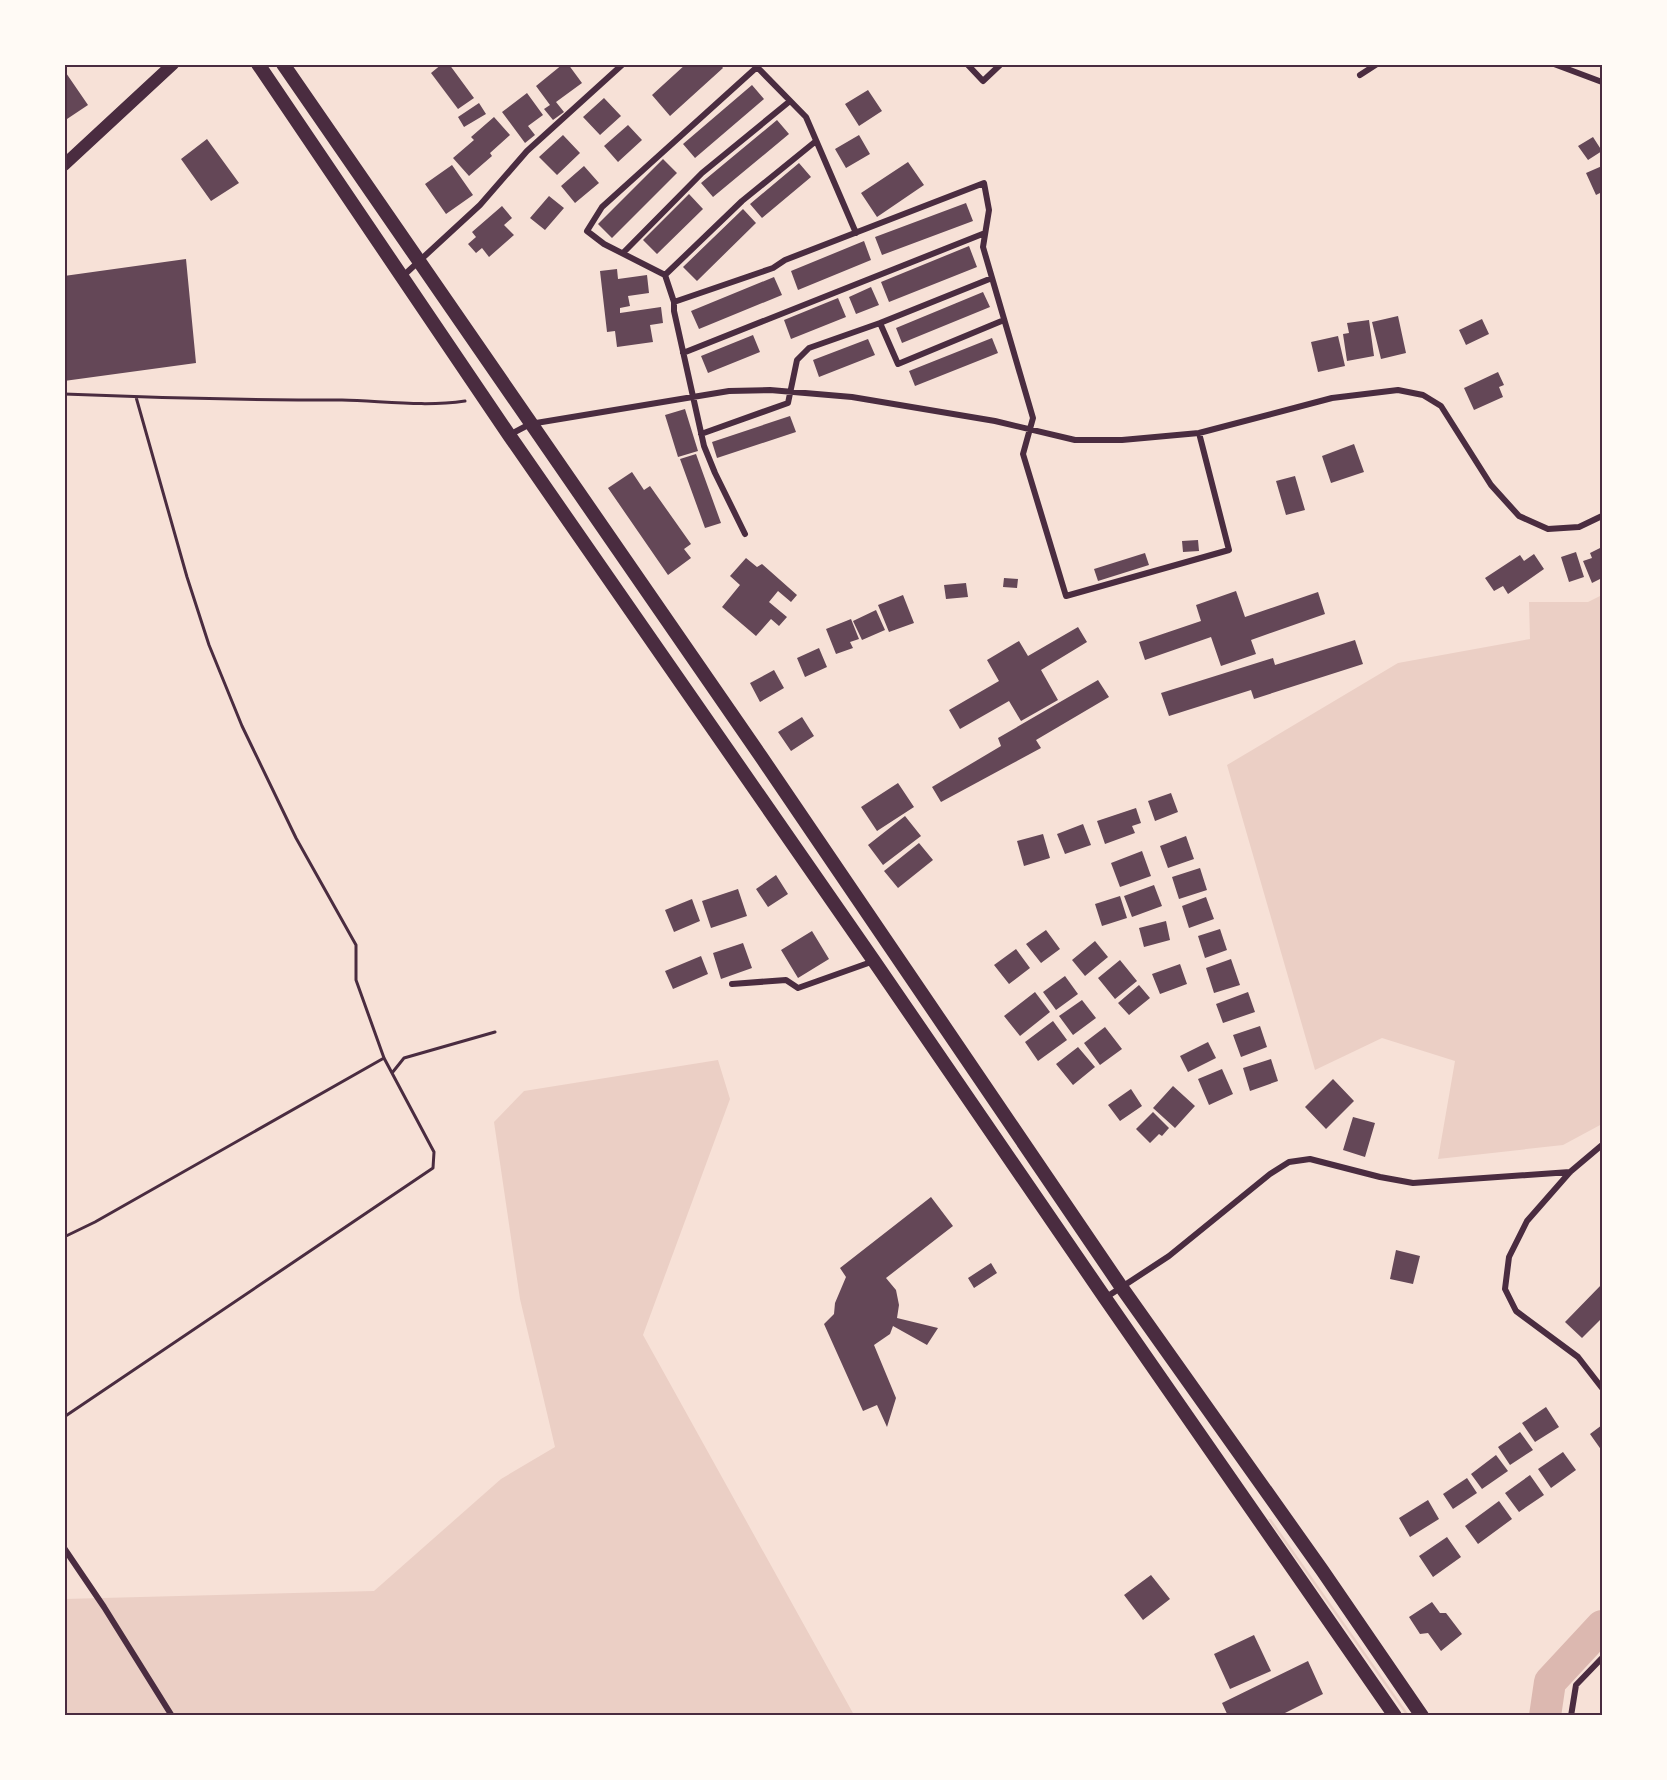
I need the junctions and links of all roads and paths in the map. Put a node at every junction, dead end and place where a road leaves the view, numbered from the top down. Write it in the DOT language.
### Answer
graph roads {
  1 [pos="173,64"];
  2 [pos="258,64"];
  3 [pos="282,64"];
  4 [pos="623,64"];
  5 [pos="967,64"];
  6 [pos="1001,64"];
  7 [pos="1377,64"];
  8 [pos="1554,64"];
  9 [pos="1360,75"];
  10 [pos="1602,82"];
  11 [pos="790,101"];
  12 [pos="816,141"];
  13 [pos="64,165"];
  14 [pos="856,233"];
  15 [pos="985,233"];
  16 [pos="623,253"];
  17 [pos="418,262"];
  18 [pos="665,275"];
  19 [pos="403,276"];
  20 [pos="992,278"];
  21 [pos="674,302"];
  22 [pos="1004,320"];
  23 [pos="880,323"];
  24 [pos="683,353"];
  25 [pos="789,391"];
  26 [pos="64,394"];
  27 [pos="136,397"];
  28 [pos="693,397"];
  29 [pos="465,401"];
  30 [pos="530,424"];
  31 [pos="1029,429"];
  32 [pos="1199,433"];
  33 [pos="701,434"];
  34 [pos="509,435"];
  35 [pos="1602,516"];
  36 [pos="745,534"];
  37 [pos="874,961"];
  38 [pos="732,984"];
  39 [pos="495,1032"];
  40 [pos="384,1059"];
  41 [pos="392,1072"];
  42 [pos="1602,1144"];
  43 [pos="1570,1172"];
  44 [pos="64,1237"];
  45 [pos="1122,1288"];
  46 [pos="1105,1298"];
  47 [pos="1602,1388"];
  48 [pos="64,1417"];
  49 [pos="64,1548"];
  50 [pos="1602,1658"];
  51 [pos="172,1716"];
  52 [pos="1395,1716"];
  53 [pos="1422,1716"];
  54 [pos="1571,1716"];
  1 -- 13 [label="main road"];
  2 -- 19 [label="highway"];
  3 -- 17 [label="highway"];
  4 -- 17 [label="street"];
  5 -- 6 [label="street"];
  7 -- 9 [label="street"];
  8 -- 10 [label="street"];
  11 -- 12 [label="street"];
  11 -- 16 [label="street"];
  11 -- 16 [label="street"];
  12 -- 14 [label="street"];
  12 -- 18 [label="street"];
  14 -- 15 [label="street"];
  14 -- 21 [label="street"];
  15 -- 20 [label="street"];
  15 -- 24 [label="street"];
  16 -- 18 [label="street"];
  17 -- 19 [label="street"];
  17 -- 30 [label="highway"];
  18 -- 21 [label="street"];
  19 -- 34 [label="highway"];
  20 -- 22 [label="street"];
  20 -- 23 [label="street"];
  21 -- 24 [label="street"];
  22 -- 23 [label="street"];
  22 -- 31 [label="street"];
  23 -- 25 [label="street"];
  24 -- 28 [label="street"];
  25 -- 28 [label="street"];
  25 -- 31 [label="street"];
  25 -- 33 [label="street"];
  26 -- 27 [label="path"];
  27 -- 29 [label="path"];
  27 -- 40 [label="path"];
  28 -- 30 [label="street"];
  28 -- 33 [label="street"];
  30 -- 34 [label="street"];
  30 -- 45 [label="highway"];
  31 -- 32 [label="street"];
  31 -- 32 [label="street"];
  32 -- 35 [label="street"];
  33 -- 36 [label="street"];
  34 -- 37 [label="highway"];
  37 -- 38 [label="street"];
  37 -- 46 [label="highway"];
  39 -- 41 [label="path"];
  40 -- 41 [label="path"];
  40 -- 44 [label="path"];
  41 -- 48 [label="path"];
  42 -- 43 [label="street"];
  43 -- 45 [label="street"];
  43 -- 47 [label="street"];
  45 -- 46 [label="street"];
  45 -- 53 [label="highway"];
  46 -- 52 [label="highway"];
  49 -- 51 [label="street"];
  50 -- 54 [label="street"];
}
